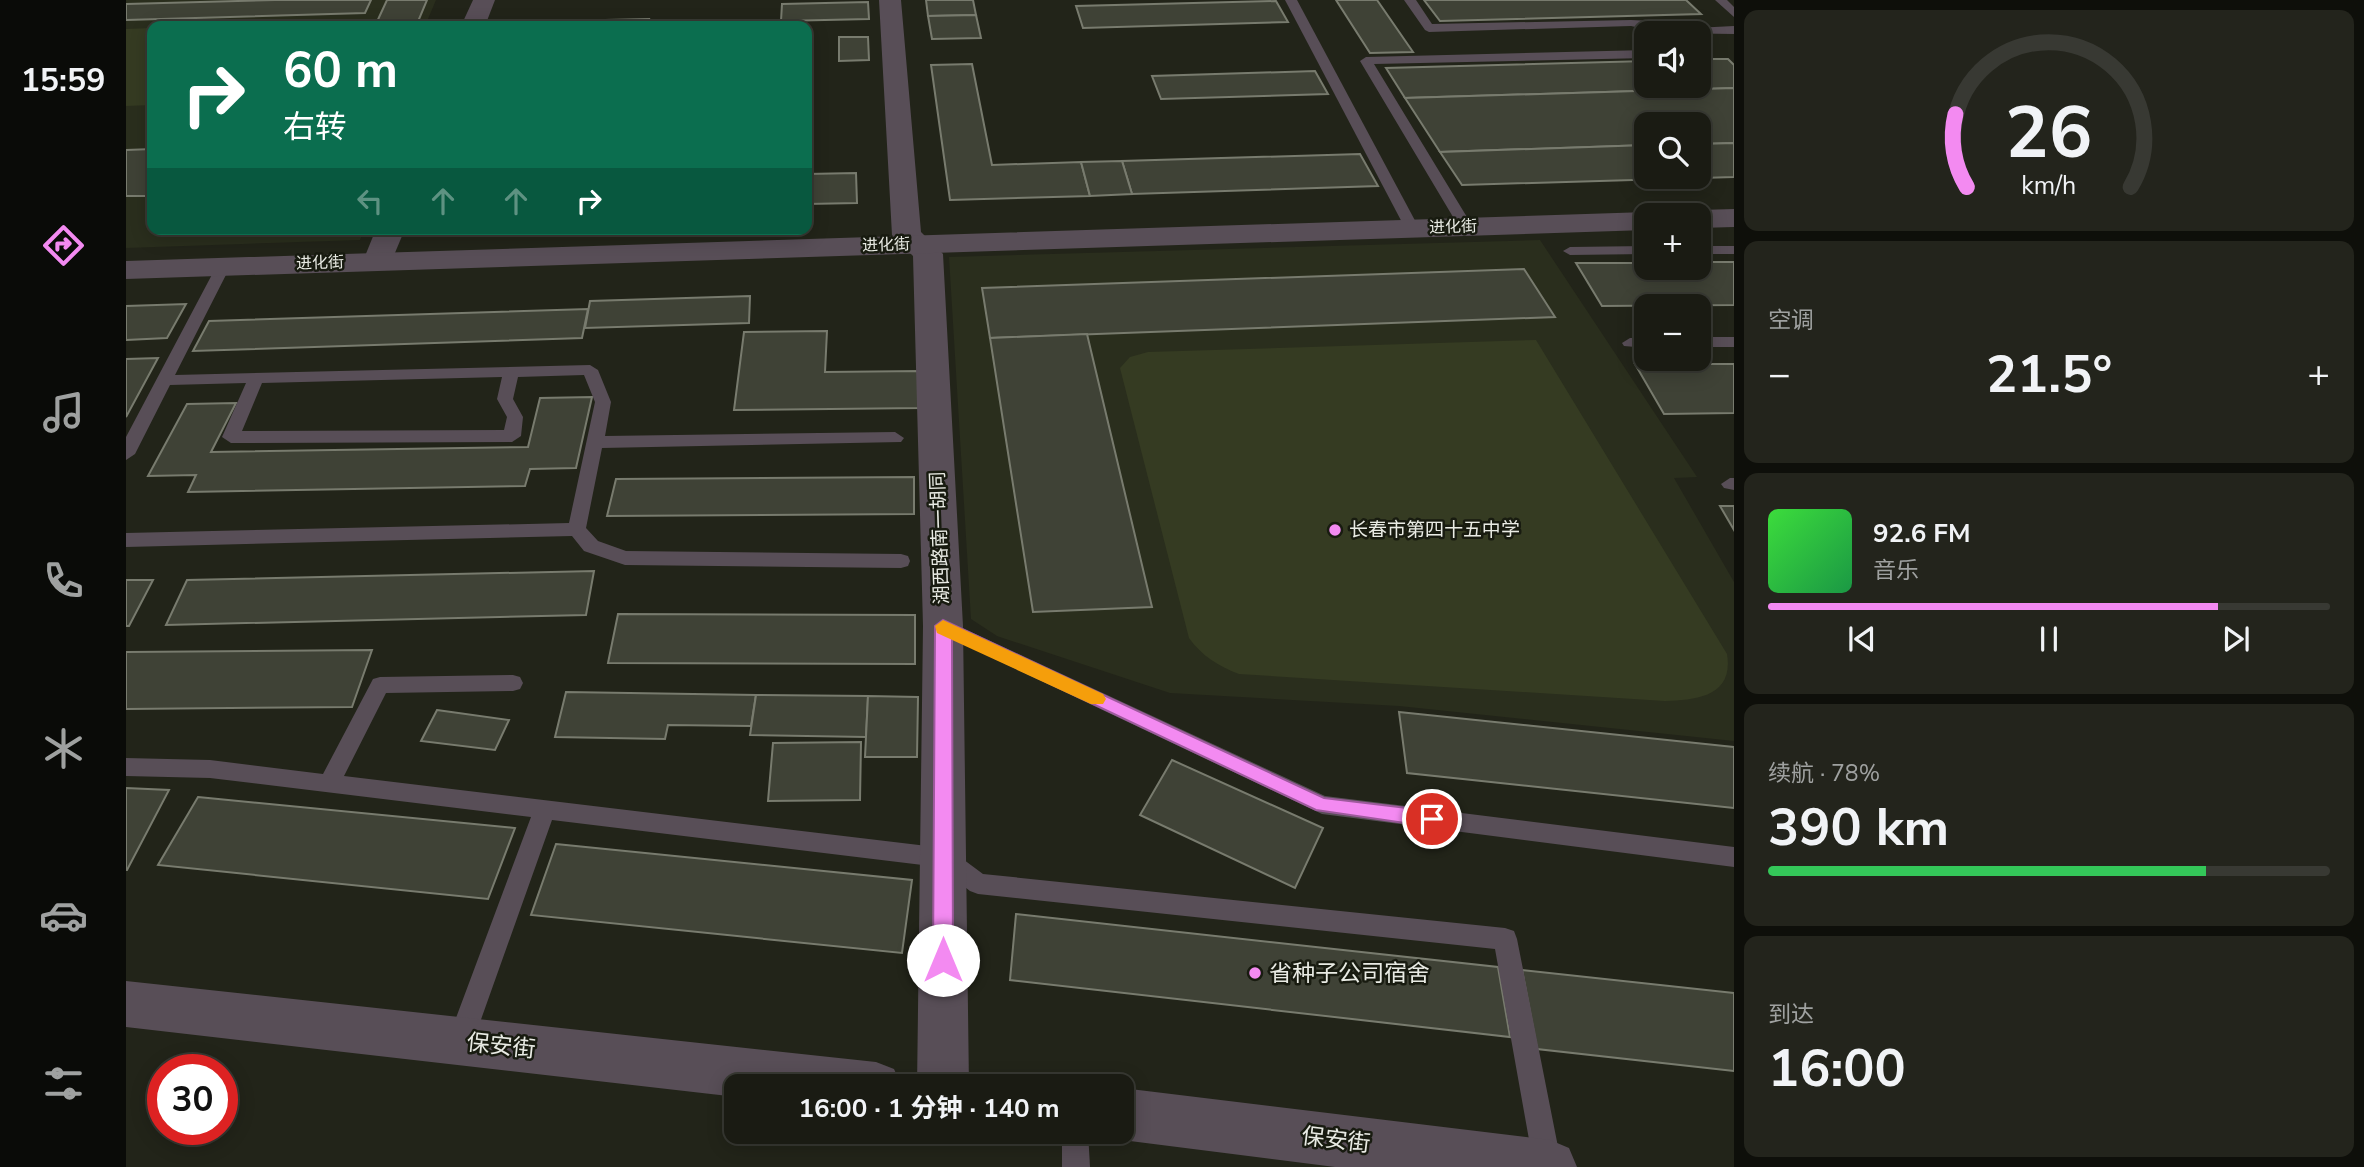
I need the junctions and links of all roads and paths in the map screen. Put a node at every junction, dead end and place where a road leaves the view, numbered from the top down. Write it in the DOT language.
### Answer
graph roads {
  1 [pos="484,0"];
  2 [pos="890,0"];
  3 [pos="1291,0"];
  4 [pos="1410,0"];
  5 [pos="1720,0"];
  6 [pos="1734,14"];
  7 [pos="475,21"];
  8 [pos="1634,23"];
  9 [pos="1734,30"];
  10 [pos="1711,31"];
  11 [pos="1634,54"];
  12 [pos="1734,218"];
  13 [pos="1711,219"];
  14 [pos="1634,221"];
  15 [pos="1466,227"];
  16 [pos="1412,228"];
  17 [pos="389,235"];
  18 [pos="917,244"];
  19 [pos="1634,250"];
  20 [pos="1711,250"];
  21 [pos="1734,250"];
  22 [pos="1570,251"];
  23 [pos="378,261"];
  24 [pos="223,267"];
  25 [pos="126,270"];
  26 [pos="1711,342"];
  27 [pos="1734,342"];
  28 [pos="511,372"];
  29 [pos="256,378"];
  30 [pos="164,380"];
  31 [pos="895,438"];
  32 [pos="595,442"];
  33 [pos="126,454"];
  34 [pos="577,529"];
  35 [pos="126,540"];
  36 [pos="901,561"];
  37 [pos="943,626"];
  38 [pos="513,683"];
  39 [pos="126,766"];
  40 [pos="329,784"];
  41 [pos="544,811"];
  42 [pos="1734,857"];
  43 [pos="944,859"];
  44 [pos="126,1004"];
  45 [pos="460,1042"];
  46 [pos="756,1074"];
  47 [pos="943,1074"];
  48 [pos="1134,1115"];
  49 [pos="1075,1144"];
  50 [pos="1076,1167"];
  51 [pos="1549,1167"];
  1 -- 7 [label="street"];
  2 -- 18 [label="street, 湖西路南一胡同"];
  3 -- 16 [label="lane"];
  4 -- 8 [label="lane"];
  5 -- 6 [label="lane"];
  9 -- 10 [label="lane"];
  11 -- 15 [label="lane"];
  12 -- 13 [label="street"];
  14 -- 15 [label="street, 进化街"];
  15 -- 16 [label="street, 进化街"];
  16 -- 18 [label="street, 进化街"];
  17 -- 23 [label="street"];
  18 -- 23 [label="street, 进化街"];
  18 -- 37 [label="street, 湖西路南一胡同"];
  19 -- 22 [label="lane"];
  20 -- 21 [label="lane"];
  23 -- 24 [label="street, 进化街"];
  24 -- 25 [label="street, 进化街"];
  24 -- 30 [label="lane"];
  26 -- 27 [label="lane"];
  28 -- 29 [label="lane"];
  28 -- 29 [label="lane"];
  28 -- 32 [label="lane"];
  29 -- 30 [label="lane"];
  30 -- 33 [label="lane"];
  31 -- 32 [label="lane"];
  32 -- 34 [label="lane"];
  34 -- 35 [label="lane"];
  34 -- 36 [label="lane"];
  37 -- 42 [label="lane"];
  37 -- 43 [label="street, 湖西路南一胡同"];
  38 -- 40 [label="lane"];
  39 -- 40 [label="lane"];
  40 -- 41 [label="lane"];
  41 -- 43 [label="lane"];
  41 -- 45 [label="lane"];
  43 -- 47 [label="street, 湖西路南一胡同"];
  43 -- 51 [label="lane"];
  44 -- 45 [label="street, 保安街"];
  45 -- 46 [label="street, 保安街"];
  48 -- 51 [label="street, 保安街"];
  49 -- 50 [label="lane"];
}
